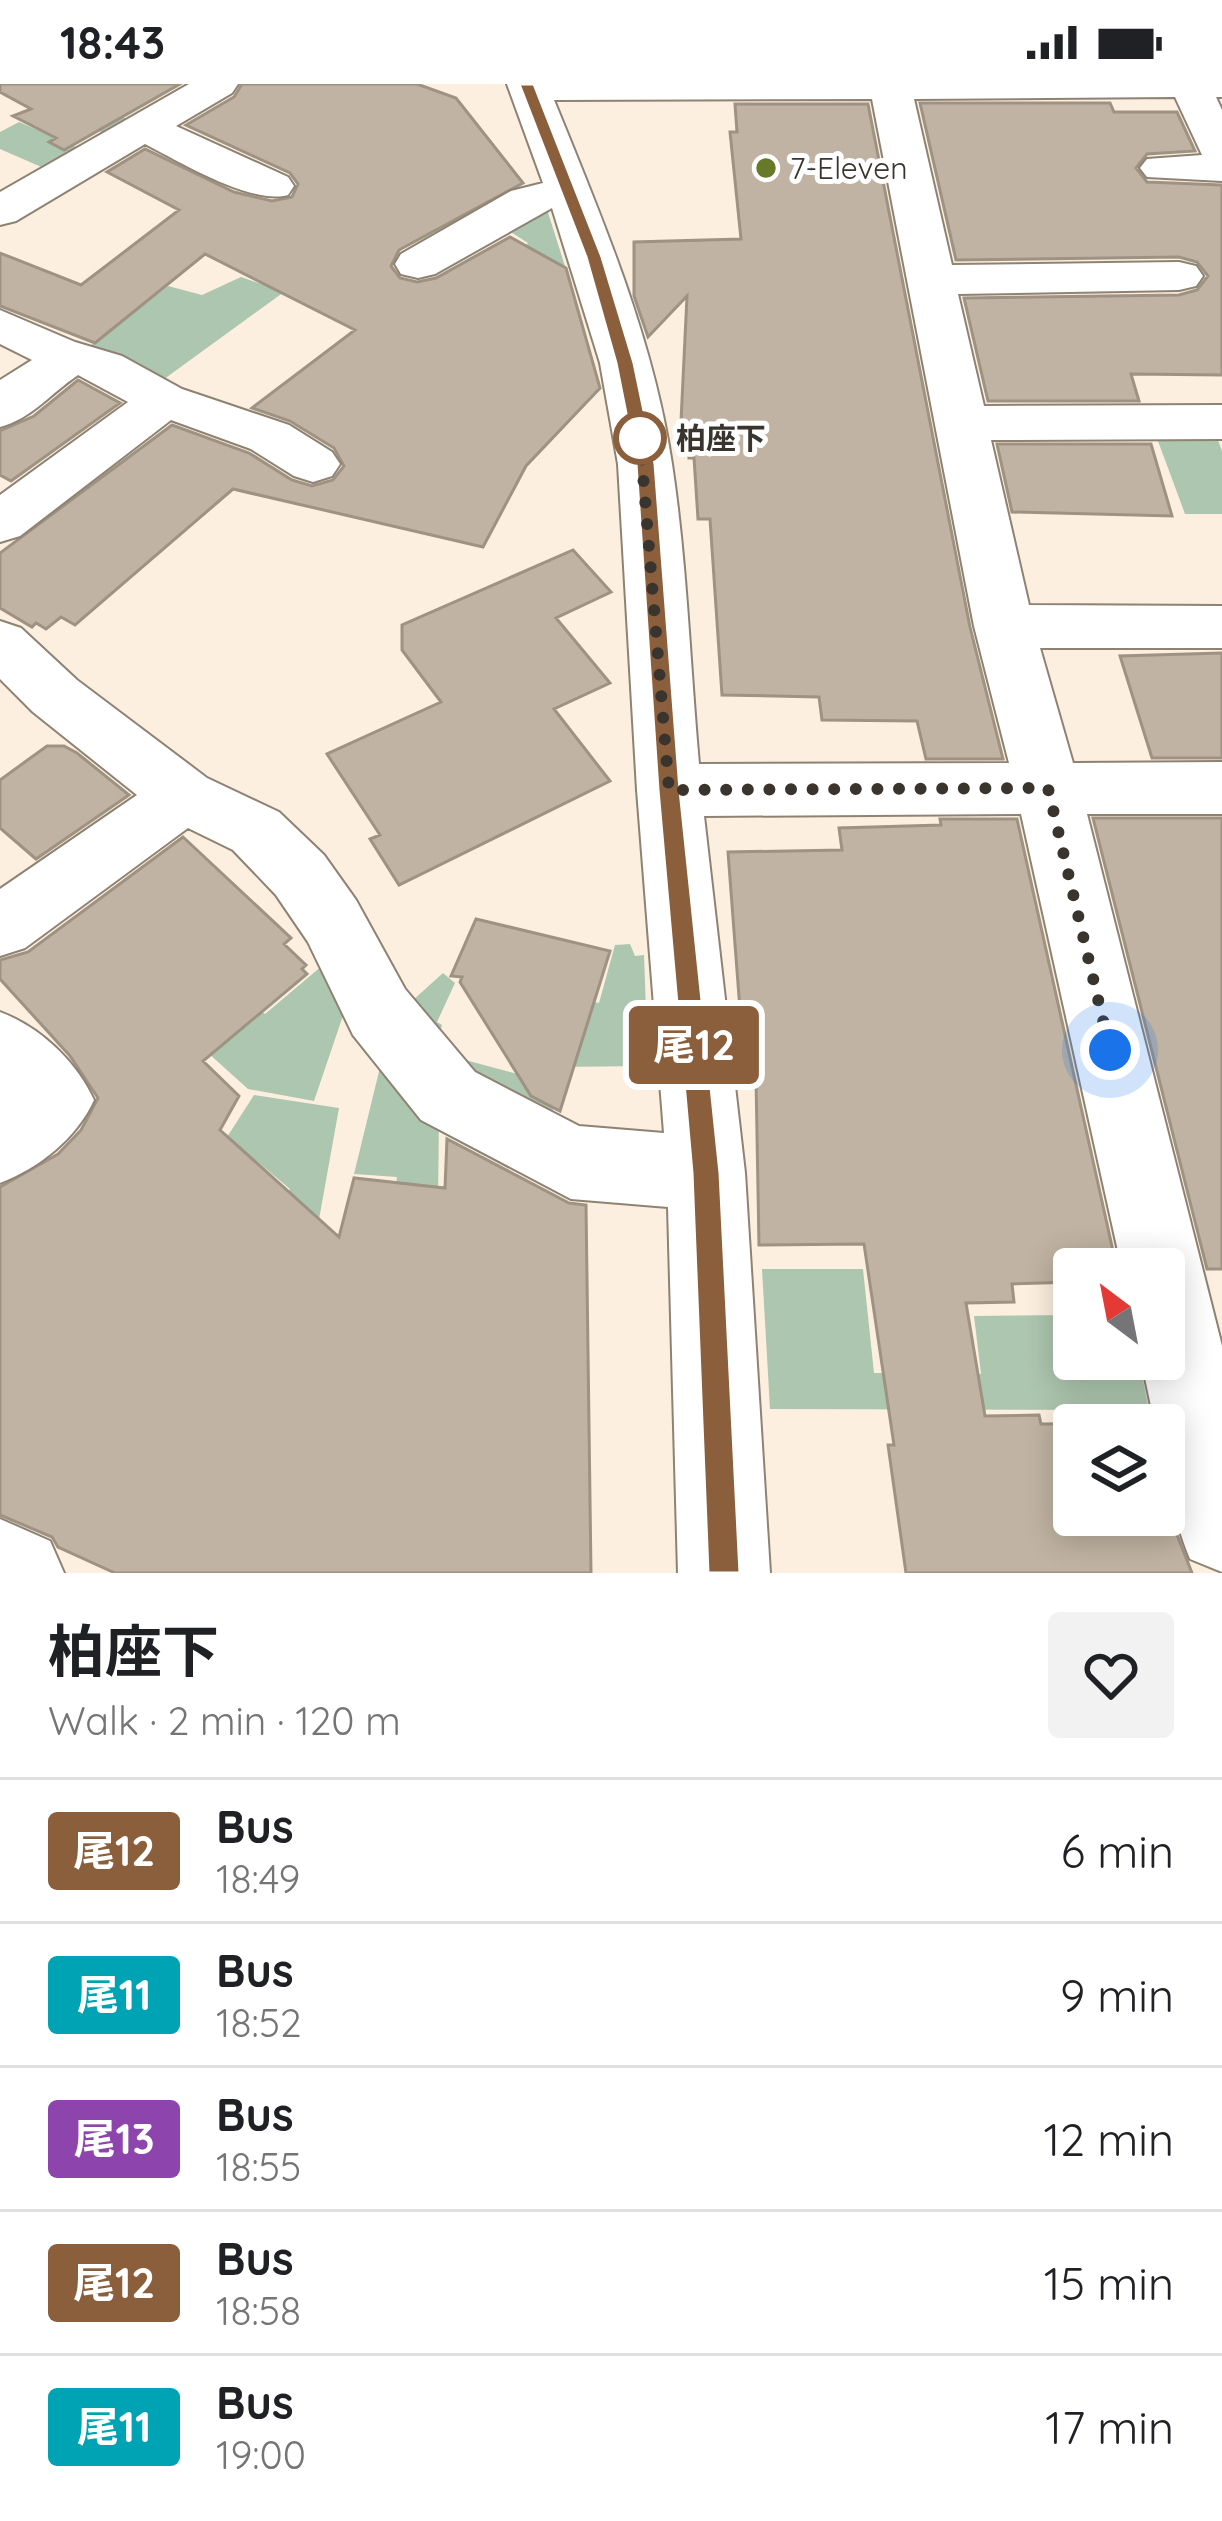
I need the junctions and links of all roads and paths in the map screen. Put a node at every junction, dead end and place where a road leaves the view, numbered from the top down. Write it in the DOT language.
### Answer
graph roads {
  1 [pos="218,84"];
  2 [pos="890,84"];
  3 [pos="1189,85"];
  4 [pos="1222,85"];
  5 [pos="527,86"];
  6 [pos="143,126"];
  7 [pos="1222,152"];
  8 [pos="1162,168"];
  9 [pos="1222,168"];
  10 [pos="272,186"];
  11 [pos="568,191"];
  12 [pos="0,211"];
  13 [pos="418,264"];
  14 [pos="1179,276"];
  15 [pos="931,280"];
  16 [pos="0,325"];
  17 [pos="70,357"];
  18 [pos="164,400"];
  19 [pos="0,412"];
  20 [pos="1222,422"];
  21 [pos="963,423"];
  22 [pos="313,464"];
  23 [pos="0,523"];
  24 [pos="1004,626"];
  25 [pos="1222,627"];
  26 [pos="0,643"];
  27 [pos="1048,788"];
  28 [pos="1222,788"];
  29 [pos="669,790"];
  30 [pos="184,796"];
  31 [pos="0,927"];
  32 [pos="0,1045"];
  33 [pos="0,1147"];
  34 [pos="706,1173"];
  35 [pos="1157,1248"];
  36 [pos="1185,1340"];
  37 [pos="1210,1417"];
  38 [pos="1222,1527"];
  39 [pos="0,1564"];
  40 [pos="18,1573"];
  41 [pos="724,1573"];
  1 -- 6 [label="street"];
  2 -- 3 [label="street"];
  2 -- 5 [label="street"];
  2 -- 15 [label="street"];
  3 -- 4 [label="street"];
  3 -- 7 [label="street"];
  5 -- 11 [label="street"];
  6 -- 10 [label="street"];
  6 -- 12 [label="street"];
  8 -- 9 [label="street"];
  11 -- 13 [label="street"];
  11 -- 29 [label="street"];
  14 -- 15 [label="street"];
  15 -- 21 [label="street"];
  16 -- 17 [label="street"];
  17 -- 18 [label="street"];
  17 -- 19 [label="street"];
  18 -- 22 [label="street"];
  18 -- 23 [label="street"];
  20 -- 21 [label="street"];
  21 -- 24 [label="street"];
  24 -- 25 [label="street"];
  24 -- 27 [label="street"];
  26 -- 30 [label="street"];
  27 -- 28 [label="street"];
  27 -- 29 [label="street"];
  27 -- 35 [label="street"];
  29 -- 34 [label="street"];
  30 -- 31 [label="street"];
  30 -- 34 [label="street"];
  32 -- 33 [label="street"];
  34 -- 41 [label="street"];
  36 -- 37 [label="street"];
  37 -- 38 [label="street"];
  39 -- 40 [label="street"];
}
